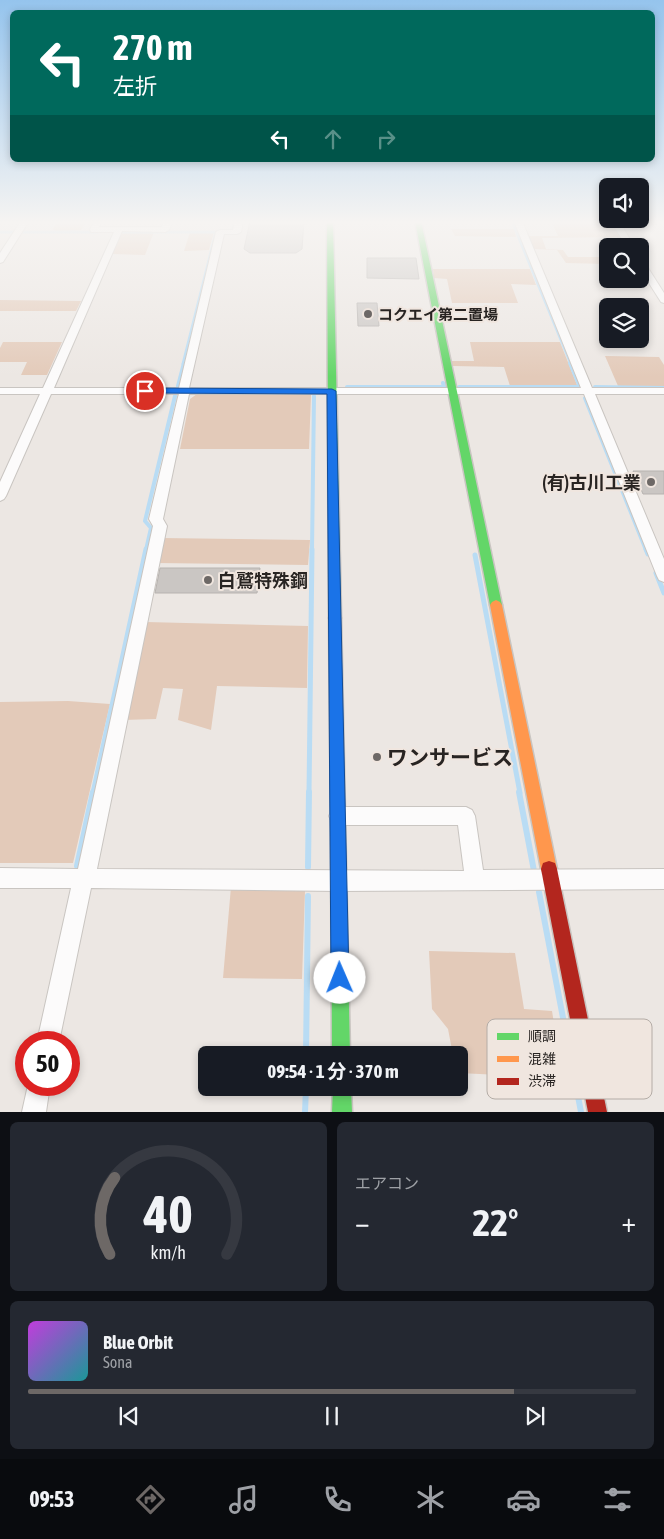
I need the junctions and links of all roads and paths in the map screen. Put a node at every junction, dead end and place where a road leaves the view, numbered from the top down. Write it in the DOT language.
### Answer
graph roads {
  1 [pos="100,273"];
  2 [pos="210,273"];
  3 [pos="331,273"];
  4 [pos="428,273"];
  5 [pos="539,273"];
  6 [pos="649,276"];
  7 [pos="664,300"];
  8 [pos="0,391"];
  9 [pos="48,391"];
  10 [pos="184,391"];
  11 [pos="332,391"];
  12 [pos="587,391"];
  13 [pos="664,391"];
  14 [pos="452,392"];
  15 [pos="0,496"];
  16 [pos="664,576"];
  17 [pos="338,816"];
  18 [pos="0,878"];
  19 [pos="84,878"];
  20 [pos="550,879"];
  21 [pos="474,880"];
  22 [pos="664,880"];
  23 [pos="339,881"];
  24 [pos="579,1019"];
  25 [pos="50,1031"];
  26 [pos="341,1046"];
  27 [pos="37,1096"];
  28 [pos="342,1096"];
  29 [pos="595,1099"];
  30 [pos="34,1112"];
  31 [pos="342,1112"];
  32 [pos="598,1112"];
  1 -- 9 [label="street"];
  2 -- 10 [label="street"];
  3 -- 11 [label="street"];
  4 -- 14 [label="street"];
  5 -- 12 [label="street"];
  6 -- 7 [label="street"];
  8 -- 9 [label="street"];
  9 -- 10 [label="street"];
  9 -- 15 [label="street"];
  10 -- 11 [label="street"];
  10 -- 19 [label="street"];
  11 -- 14 [label="street"];
  11 -- 17 [label="street"];
  12 -- 13 [label="street"];
  12 -- 14 [label="street"];
  12 -- 16 [label="street"];
  14 -- 20 [label="street"];
  17 -- 21 [label="street"];
  17 -- 23 [label="street"];
  18 -- 19 [label="street"];
  19 -- 23 [label="street"];
  19 -- 25 [label="street"];
  20 -- 21 [label="street"];
  20 -- 22 [label="street"];
  20 -- 24 [label="street"];
  21 -- 23 [label="street"];
  23 -- 26 [label="street"];
  27 -- 30 [label="street"];
  28 -- 31 [label="street"];
  29 -- 32 [label="street"];
}
